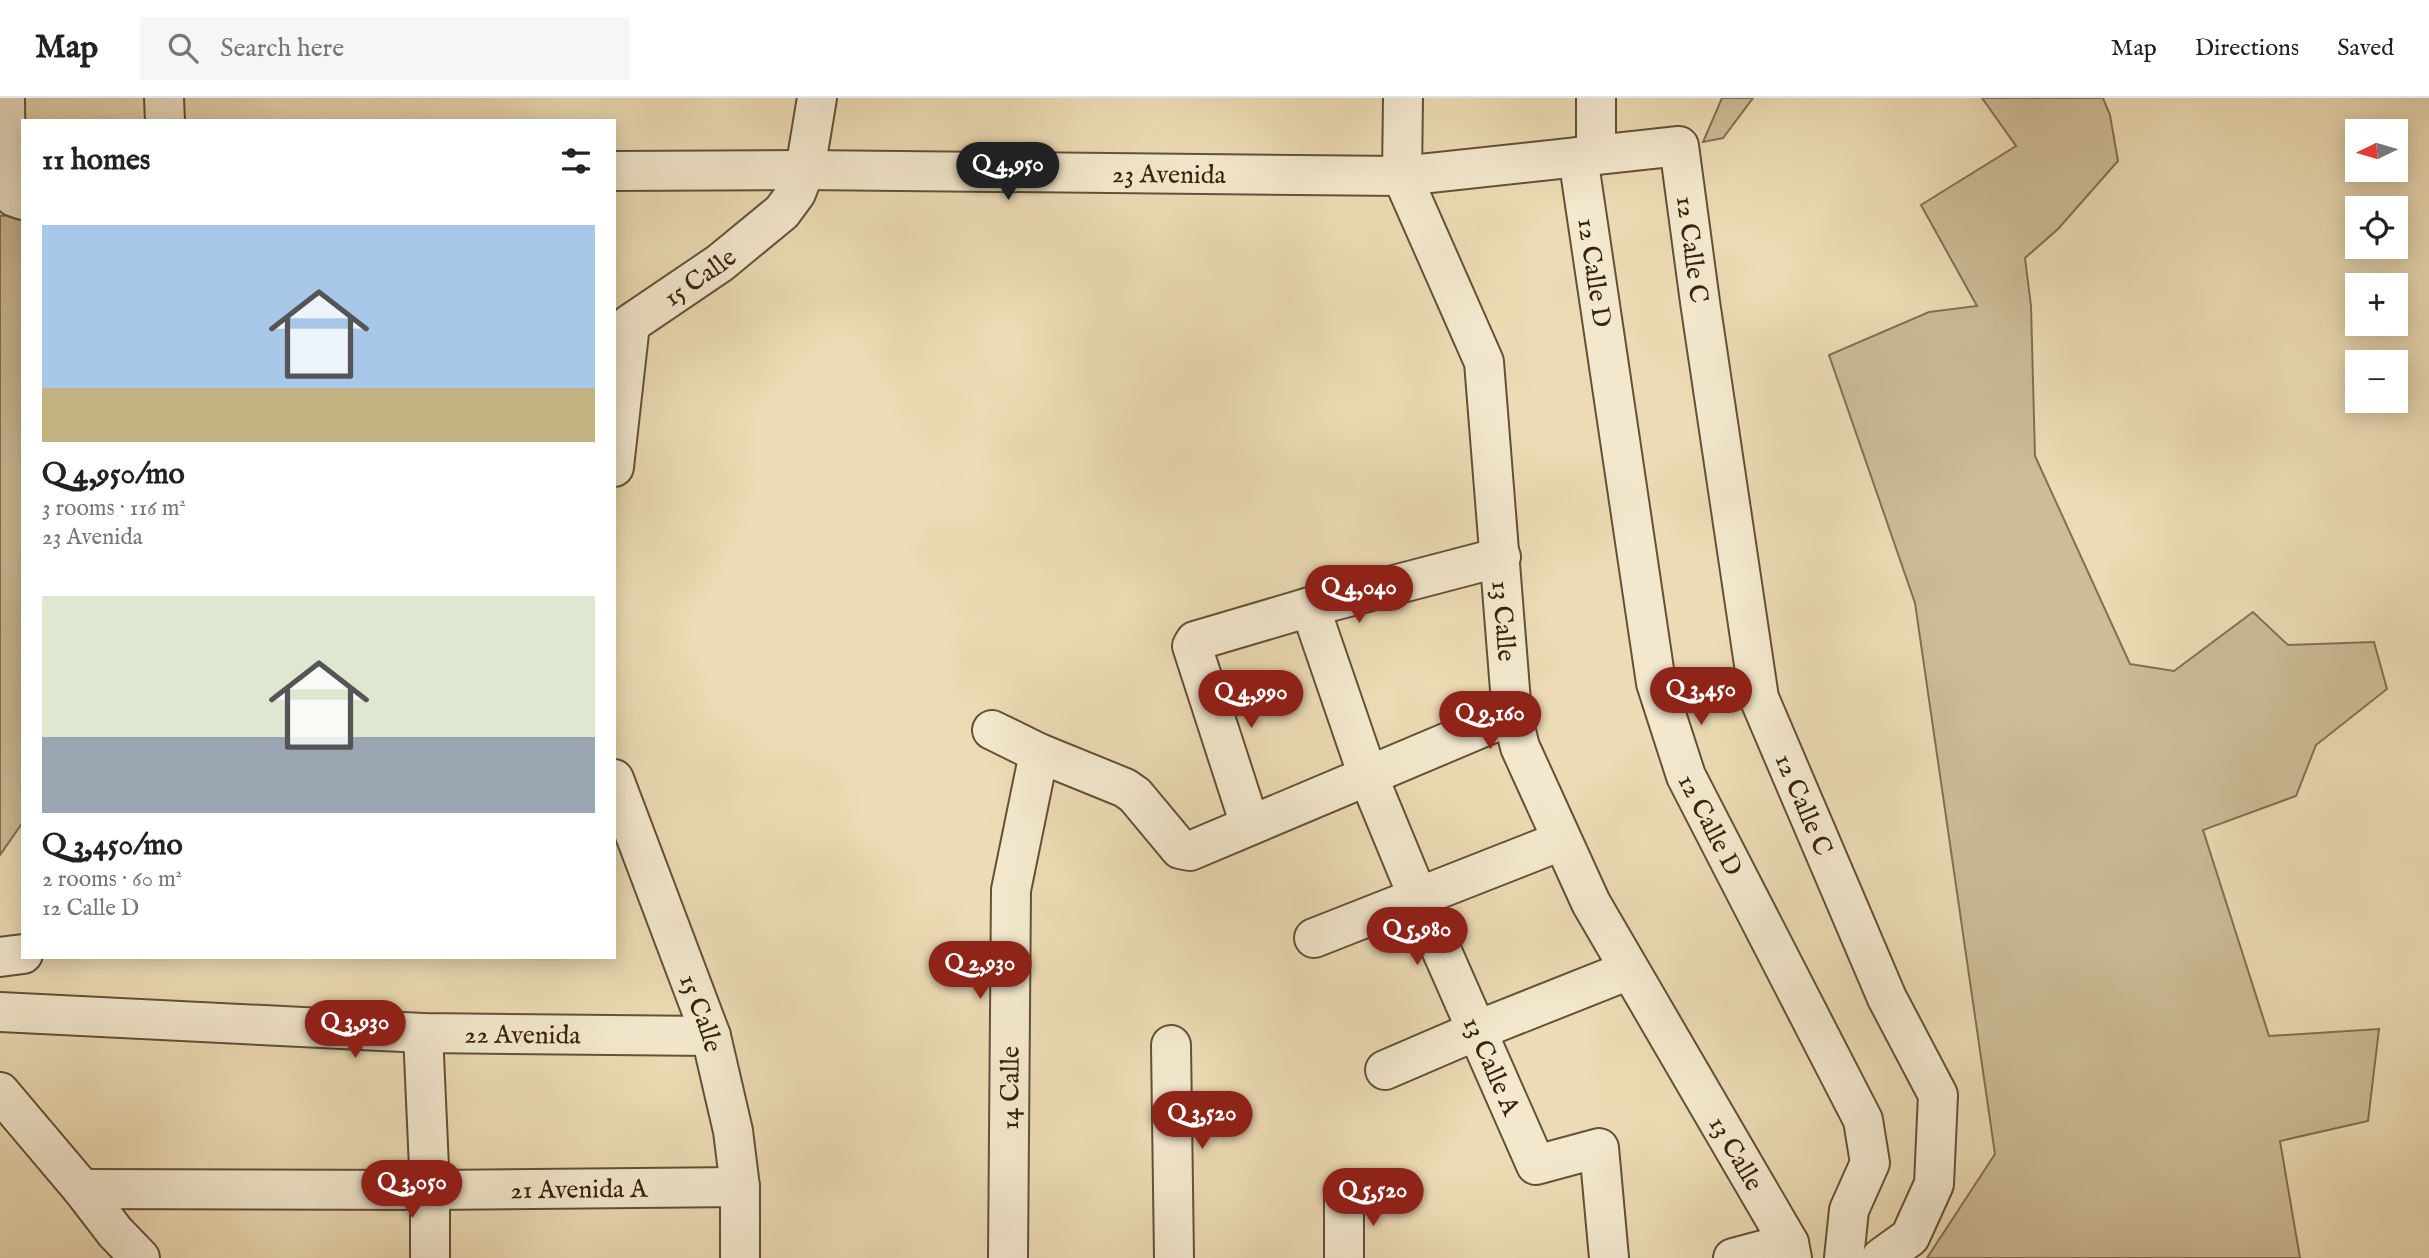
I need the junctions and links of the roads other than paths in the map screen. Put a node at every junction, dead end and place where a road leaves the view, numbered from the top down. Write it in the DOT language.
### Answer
graph roads {
  1 [pos="5,98"];
  2 [pos="164,98"];
  3 [pos="817,98"];
  4 [pos="1403,98"];
  5 [pos="1596,98"];
  6 [pos="165,119"];
  7 [pos="1679,146"];
  8 [pos="1587,156"];
  9 [pos="805,170"];
  10 [pos="616,171"];
  11 [pos="1402,176"];
  12 [pos="21,199"];
  13 [pos="622,324"];
  14 [pos="616,431"];
  15 [pos="1501,557"];
  16 [pos="1310,607"];
  17 [pos="1512,715"];
  18 [pos="992,730"];
  19 [pos="1039,754"];
  20 [pos="1368,776"];
  21 [pos="616,790"];
  22 [pos="1250,825"];
  23 [pos="1561,841"];
  24 [pos="630,868"];
  25 [pos="1418,897"];
  26 [pos="1314,938"];
  27 [pos="21,954"];
  28 [pos="0,957"];
  29 [pos="1629,970"];
  30 [pos="0,1012"];
  31 [pos="1478,1030"];
  32 [pos="423,1033"];
  33 [pos="711,1036"];
  34 [pos="1171,1045"];
  35 [pos="1385,1070"];
  36 [pos="0,1092"];
  37 [pos="740,1186"];
  38 [pos="82,1189"];
  39 [pos="430,1190"];
  40 [pos="1344,1198"];
  41 [pos="1791,1250"];
  42 [pos="140,1258"];
  43 [pos="430,1258"];
  44 [pos="740,1258"];
  45 [pos="1008,1258"];
  46 [pos="1174,1258"];
  47 [pos="1344,1258"];
  48 [pos="1609,1258"];
  49 [pos="1733,1258"];
  50 [pos="1844,1258"];
  51 [pos="1881,1258"];
  1 -- 12 [label="street"];
  2 -- 6 [label="street"];
  3 -- 9 [label="street, 15 Calle"];
  4 -- 11 [label="street, 13 Calle"];
  5 -- 8 [label="street, 12 Calle D"];
  7 -- 8 [label="street, 23 Avenida"];
  7 -- 51 [label="street, 12 Calle C"];
  8 -- 11 [label="street, 23 Avenida"];
  8 -- 50 [label="street, 12 Calle D"];
  9 -- 10 [label="street, 23 Avenida"];
  9 -- 11 [label="street, 23 Avenida"];
  9 -- 13 [label="street, 15 Calle"];
  11 -- 15 [label="street, 13 Calle"];
  13 -- 14 [label="street, 15 Calle"];
  15 -- 16 [label="street"];
  15 -- 17 [label="street, 13 Calle"];
  16 -- 20 [label="street, 13 Calle A"];
  16 -- 22 [label="street"];
  17 -- 20 [label="street"];
  17 -- 23 [label="street, 13 Calle"];
  18 -- 19 [label="street"];
  19 -- 22 [label="street"];
  19 -- 45 [label="street, 14 Calle"];
  20 -- 22 [label="street"];
  20 -- 25 [label="street, 13 Calle A"];
  21 -- 24 [label="street, 15 Calle"];
  23 -- 25 [label="street"];
  23 -- 29 [label="street, 13 Calle"];
  24 -- 33 [label="street, 15 Calle"];
  25 -- 26 [label="street"];
  25 -- 31 [label="street, 13 Calle A"];
  27 -- 28 [label="street"];
  29 -- 31 [label="street"];
  29 -- 41 [label="street, 13 Calle"];
  30 -- 32 [label="street, 22 Avenida"];
  31 -- 35 [label="street"];
  31 -- 48 [label="street, 13 Calle A"];
  32 -- 33 [label="street, 22 Avenida"];
  32 -- 39 [label="street"];
  33 -- 37 [label="street, 15 Calle"];
  34 -- 46 [label="street"];
  36 -- 38 [label="street"];
  37 -- 39 [label="street, 21 Avenida A"];
  37 -- 44 [label="street, 15 Calle"];
  38 -- 39 [label="street, 21 Avenida A"];
  38 -- 42 [label="street"];
  39 -- 43 [label="street"];
  40 -- 47 [label="street"];
  41 -- 49 [label="street"];
}
